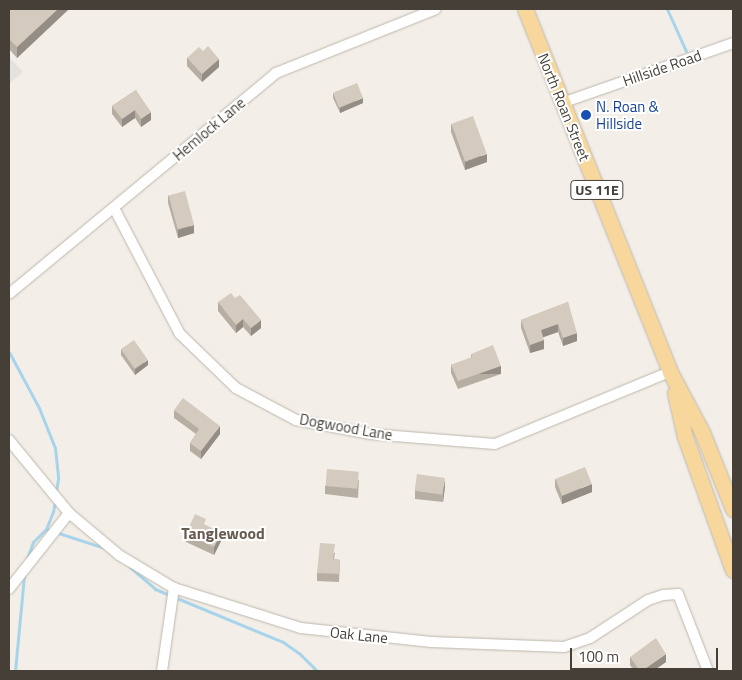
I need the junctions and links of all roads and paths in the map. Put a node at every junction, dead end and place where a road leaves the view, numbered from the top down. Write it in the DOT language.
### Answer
graph roads {
  1 [pos="436,9"];
  2 [pos="525,9"];
  3 [pos="733,43"];
  4 [pos="562,103"];
  5 [pos="114,208"];
  6 [pos="9,294"];
  7 [pos="670,372"];
  8 [pos="9,440"];
  9 [pos="733,509"];
  10 [pos="68,513"];
  11 [pos="733,570"];
  12 [pos="9,588"];
  13 [pos="174,588"];
  14 [pos="162,671"];
  15 [pos="708,671"];
  1 -- 5 [label="street, Hemlock Lane"];
  2 -- 4 [label="main road, North Roan Street / US 11E"];
  3 -- 4 [label="street, Hillside Road"];
  4 -- 7 [label="main road, North Roan Street / US 11E"];
  5 -- 6 [label="street, Hemlock Lane"];
  5 -- 7 [label="street, Dogwood Lane"];
  7 -- 9 [label="main road, North Roan Street / US 11E"];
  7 -- 11 [label="main road, North Roan Street / US 11E"];
  8 -- 10 [label="street, Oak Lane"];
  10 -- 12 [label="street"];
  10 -- 13 [label="street, Oak Lane"];
  13 -- 14 [label="street"];
  13 -- 15 [label="street, Oak Lane"];
}
